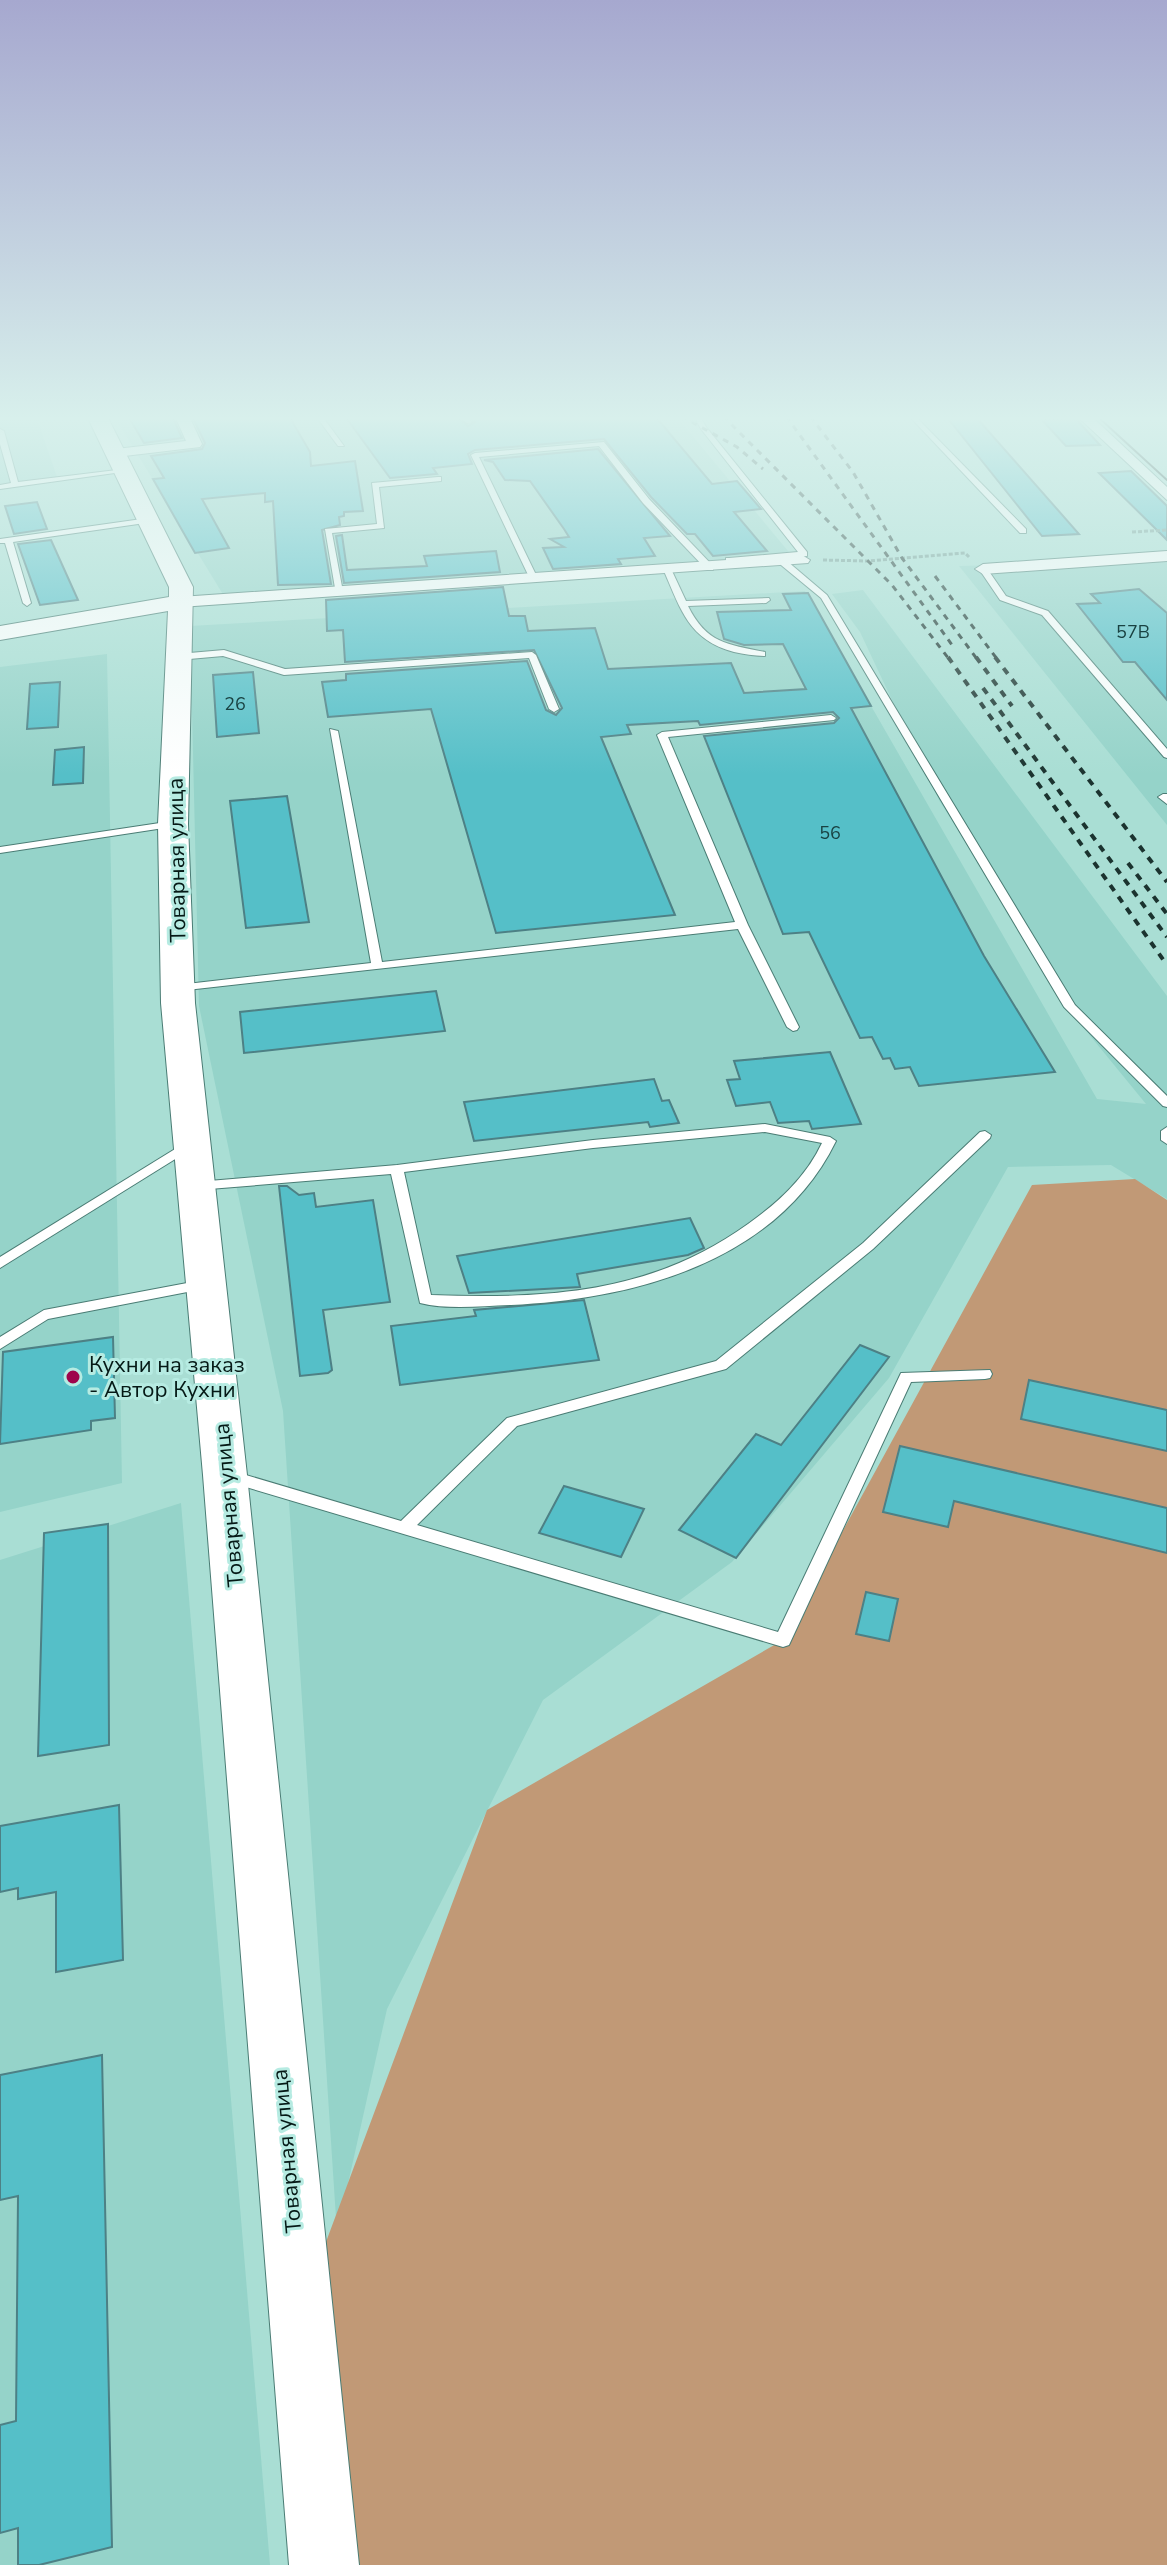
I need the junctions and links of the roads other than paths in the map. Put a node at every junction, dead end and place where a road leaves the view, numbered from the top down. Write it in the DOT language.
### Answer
graph roads {
  1 [pos="35,536"];
  2 [pos="156,536"];
  3 [pos="329,536"];
  4 [pos="513,536"];
  5 [pos="679,536"];
  6 [pos="789,536"];
  7 [pos="4,540"];
  8 [pos="1167,556"];
  9 [pos="802,560"];
  10 [pos="784,563"];
  11 [pos="734,566"];
  12 [pos="710,568"];
  13 [pos="983,569"];
  14 [pos="668,571"];
  15 [pos="534,579"];
  16 [pos="339,592"];
  17 [pos="766,600"];
  18 [pos="180,602"];
  19 [pos="27,603"];
  20 [pos="683,604"];
  21 [pos="0,633"];
  22 [pos="762,654"];
  23 [pos="178,657"];
  24 [pos="554,709"];
  25 [pos="831,718"];
  26 [pos="333,731"];
  27 [pos="1167,755"];
  28 [pos="173,824"];
  29 [pos="0,850"];
  30 [pos="742,925"];
  31 [pos="377,966"];
  32 [pos="178,988"];
  33 [pos="793,1027"];
  34 [pos="1167,1103"];
  35 [pos="1167,1131"];
  36 [pos="985,1135"];
  37 [pos="1167,1140"];
  38 [pos="192,1143"];
  39 [pos="397,1169"];
  40 [pos="196,1186"];
  41 [pos="0,1263"];
  42 [pos="207,1285"];
  43 [pos="0,1344"];
  44 [pos="985,1374"];
  45 [pos="225,1475"];
  46 [pos="404,1528"];
  47 [pos="324,2565"];
  1 -- 7 [label="lane"];
  2 -- 18 [label="street, Товарная улица"];
  3 -- 16 [label="lane"];
  4 -- 15 [label="lane"];
  5 -- 12 [label="lane"];
  6 -- 11 [label="lane"];
  7 -- 19 [label="lane"];
  8 -- 13 [label="street"];
  9 -- 10 [label="street"];
  10 -- 11 [label="street"];
  10 -- 34 [label="lane"];
  11 -- 12 [label="street"];
  12 -- 14 [label="street"];
  13 -- 27 [label="lane"];
  14 -- 15 [label="street"];
  14 -- 20 [label="lane"];
  15 -- 16 [label="street"];
  16 -- 18 [label="street"];
  17 -- 20 [label="lane"];
  18 -- 21 [label="street"];
  18 -- 23 [label="street, Товарная улица"];
  20 -- 22 [label="lane"];
  23 -- 24 [label="lane"];
  23 -- 28 [label="street, Товарная улица"];
  25 -- 30 [label="lane"];
  26 -- 31 [label="lane"];
  28 -- 29 [label="lane"];
  28 -- 32 [label="street, Товарная улица"];
  30 -- 31 [label="lane"];
  30 -- 33 [label="lane"];
  31 -- 32 [label="lane"];
  32 -- 38 [label="street, Товарная улица"];
  35 -- 37 [label="lane"];
  36 -- 46 [label="lane"];
  38 -- 40 [label="street, Товарная улица"];
  38 -- 41 [label="lane"];
  39 -- 39 [label="lane"];
  39 -- 40 [label="lane"];
  40 -- 42 [label="street, Товарная улица"];
  42 -- 43 [label="lane"];
  42 -- 45 [label="street, Товарная улица"];
  44 -- 46 [label="lane"];
  45 -- 46 [label="lane"];
  45 -- 47 [label="street, Товарная улица"];
}
